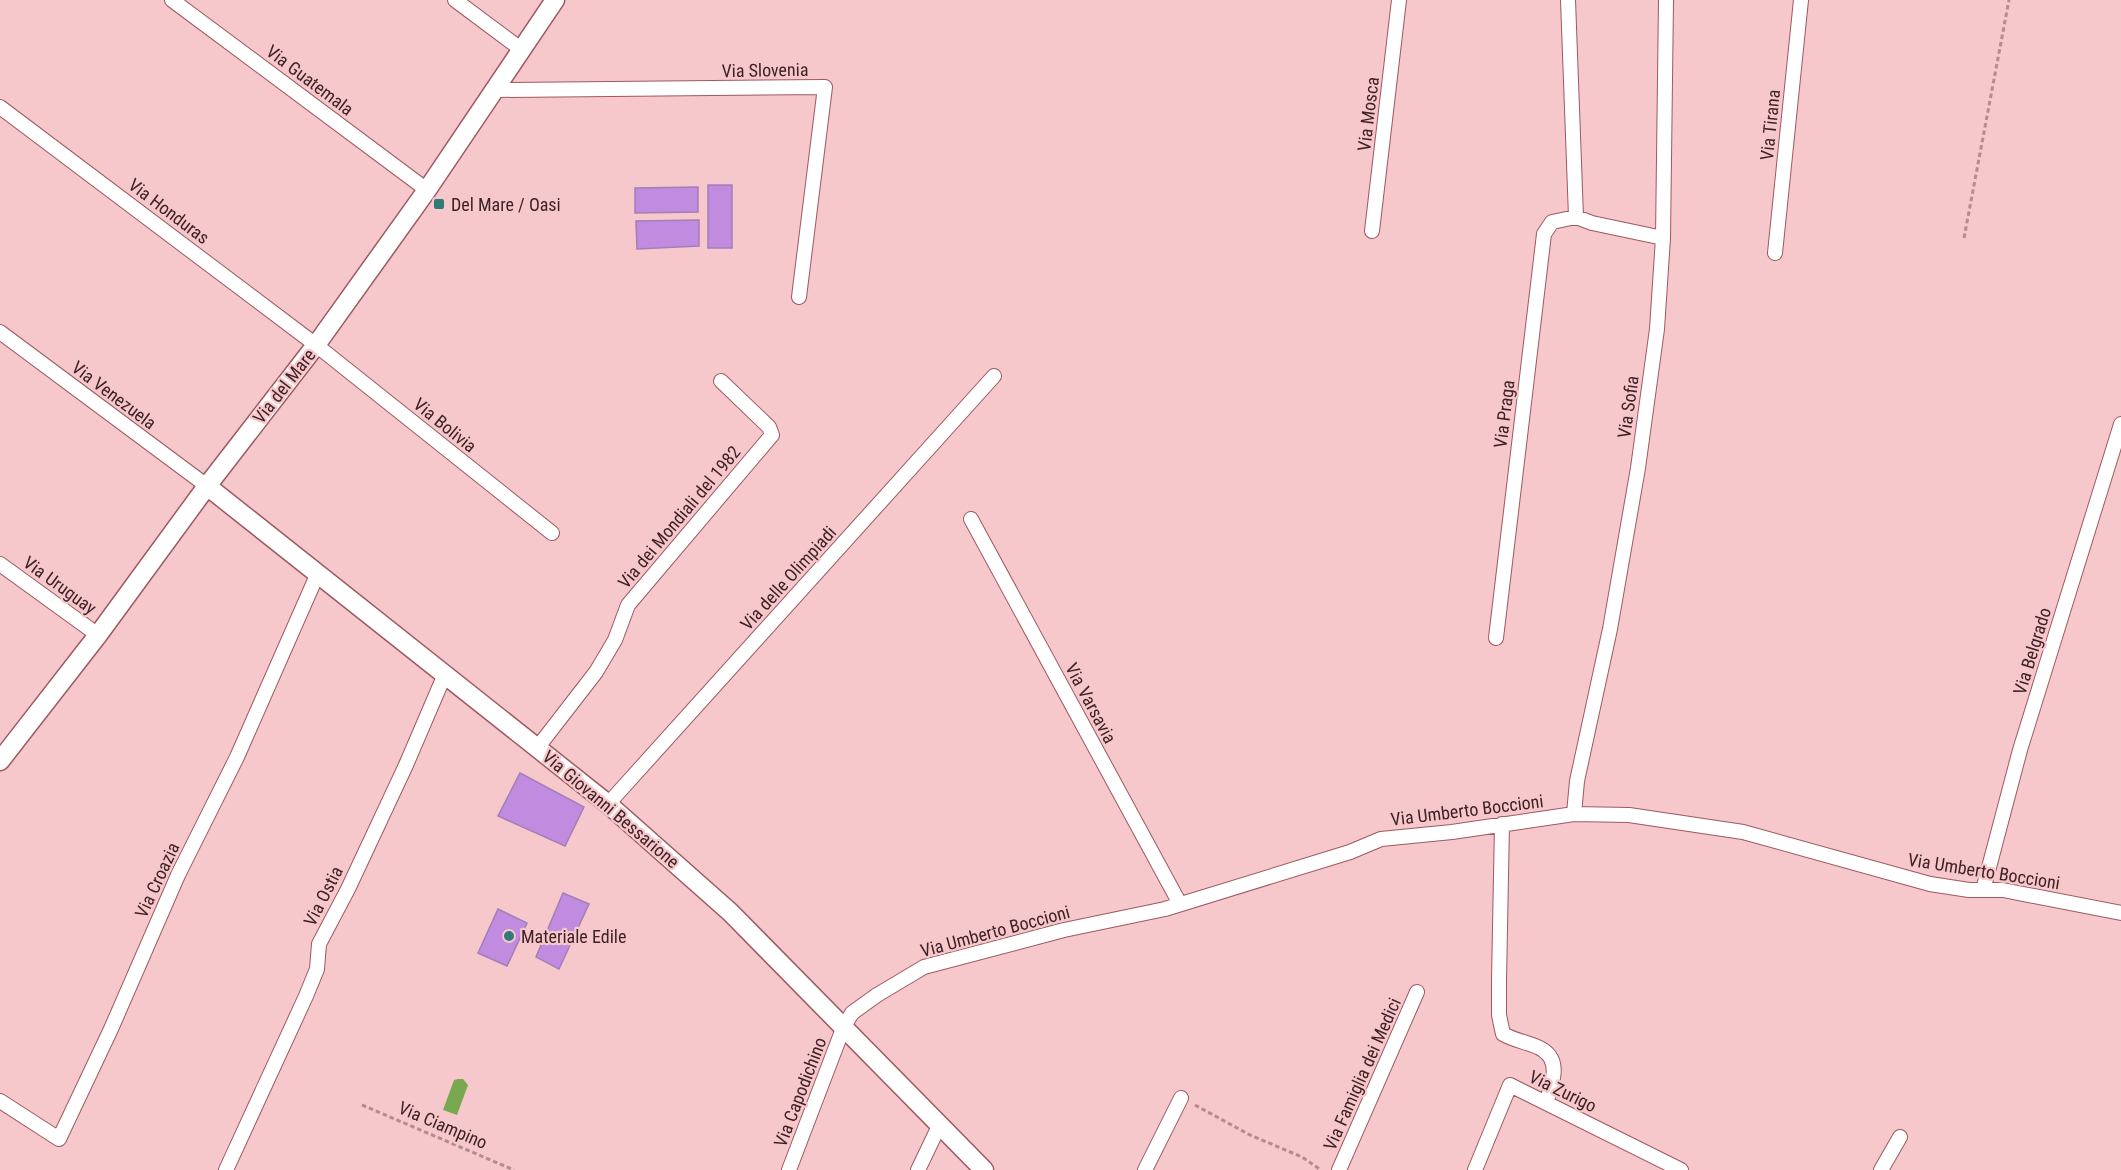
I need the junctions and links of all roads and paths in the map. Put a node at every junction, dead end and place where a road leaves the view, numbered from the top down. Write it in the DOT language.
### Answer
graph roads {
  1 [pos="172,0"];
  2 [pos="455,0"];
  3 [pos="555,0"];
  4 [pos="1399,0"];
  5 [pos="1568,0"];
  6 [pos="1666,0"];
  7 [pos="1802,0"];
  8 [pos="2009,0"];
  9 [pos="522,50"];
  10 [pos="495,90"];
  11 [pos="0,107"];
  12 [pos="427,190"];
  13 [pos="1576,217"];
  14 [pos="1372,231"];
  15 [pos="1964,237"];
  16 [pos="1664,238"];
  17 [pos="1775,253"];
  18 [pos="799,297"];
  19 [pos="0,332"];
  20 [pos="316,345"];
  21 [pos="994,376"];
  22 [pos="721,381"];
  23 [pos="2121,424"];
  24 [pos="207,486"];
  25 [pos="971,519"];
  26 [pos="552,533"];
  27 [pos="0,564"];
  28 [pos="318,573"];
  29 [pos="98,635"];
  30 [pos="1496,638"];
  31 [pos="445,674"];
  32 [pos="538,747"];
  33 [pos="0,761"];
  34 [pos="608,804"];
  35 [pos="1574,814"];
  36 [pos="1502,824"];
  37 [pos="1983,890"];
  38 [pos="1180,904"];
  39 [pos="2121,913"];
  40 [pos="1418,993"];
  41 [pos="844,1026"];
  42 [pos="1181,1098"];
  43 [pos="0,1101"];
  44 [pos="1546,1103"];
  45 [pos="362,1105"];
  46 [pos="940,1124"];
  47 [pos="1900,1137"];
  48 [pos="226,1170"];
  49 [pos="514,1170"];
  50 [pos="789,1170"];
  51 [pos="918,1170"];
  52 [pos="984,1170"];
  53 [pos="1145,1170"];
  54 [pos="1321,1170"];
  55 [pos="1339,1170"];
  56 [pos="1475,1170"];
  57 [pos="1681,1170"];
  58 [pos="1881,1170"];
  1 -- 12 [label="street, Via Guatemala"];
  2 -- 9 [label="street"];
  3 -- 9 [label="street, Via del Mare"];
  4 -- 14 [label="street, Via Mosca"];
  5 -- 13 [label="street"];
  6 -- 16 [label="street, Via Sofia"];
  7 -- 17 [label="street, Via Tirana"];
  8 -- 15 [label="path"];
  9 -- 10 [label="street, Via del Mare"];
  10 -- 12 [label="street, Via del Mare"];
  10 -- 18 [label="street, Via Slovenia"];
  11 -- 20 [label="street, Via Honduras"];
  12 -- 20 [label="street, Via del Mare"];
  13 -- 16 [label="street"];
  13 -- 30 [label="street, Via Praga"];
  16 -- 35 [label="street, Via Sofia"];
  19 -- 24 [label="street, Via Venezuela"];
  20 -- 24 [label="street, Via del Mare"];
  20 -- 26 [label="street, Via Bolivia"];
  21 -- 34 [label="street, Via delle Olimpiadi"];
  22 -- 32 [label="street, Via dei Mondiali del 1982"];
  23 -- 37 [label="street, Via Belgrado"];
  24 -- 28 [label="street, Via Giovanni Bessarione"];
  24 -- 29 [label="street, Via del Mare"];
  25 -- 38 [label="street, Via Varsavia"];
  27 -- 29 [label="street, Via Uruguay"];
  28 -- 31 [label="street, Via Giovanni Bessarione"];
  28 -- 43 [label="street, Via Croazia"];
  29 -- 33 [label="street, Via del Mare"];
  31 -- 32 [label="street, Via Giovanni Bessarione"];
  31 -- 48 [label="street, Via Ostia"];
  32 -- 34 [label="street, Via Giovanni Bessarione"];
  34 -- 41 [label="street, Via Giovanni Bessarione"];
  35 -- 36 [label="street, Via Umberto Boccioni"];
  35 -- 37 [label="street, Via Umberto Boccioni"];
  36 -- 38 [label="street, Via Umberto Boccioni"];
  36 -- 44 [label="street"];
  37 -- 39 [label="street, Via Umberto Boccioni"];
  38 -- 41 [label="street, Via Umberto Boccioni"];
  40 -- 55 [label="street, Via Famiglia dei Medici"];
  41 -- 46 [label="street, Via Giovanni Bessarione"];
  41 -- 50 [label="street, Via Capodichino"];
  42 -- 53 [label="street"];
  42 -- 54 [label="path"];
  44 -- 56 [label="street, Via Zurigo"];
  44 -- 57 [label="street, Via Zurigo"];
  45 -- 49 [label="path, Via Ciampino"];
  46 -- 51 [label="street"];
  46 -- 52 [label="street, Via Giovanni Bessarione"];
  47 -- 58 [label="street"];
}
